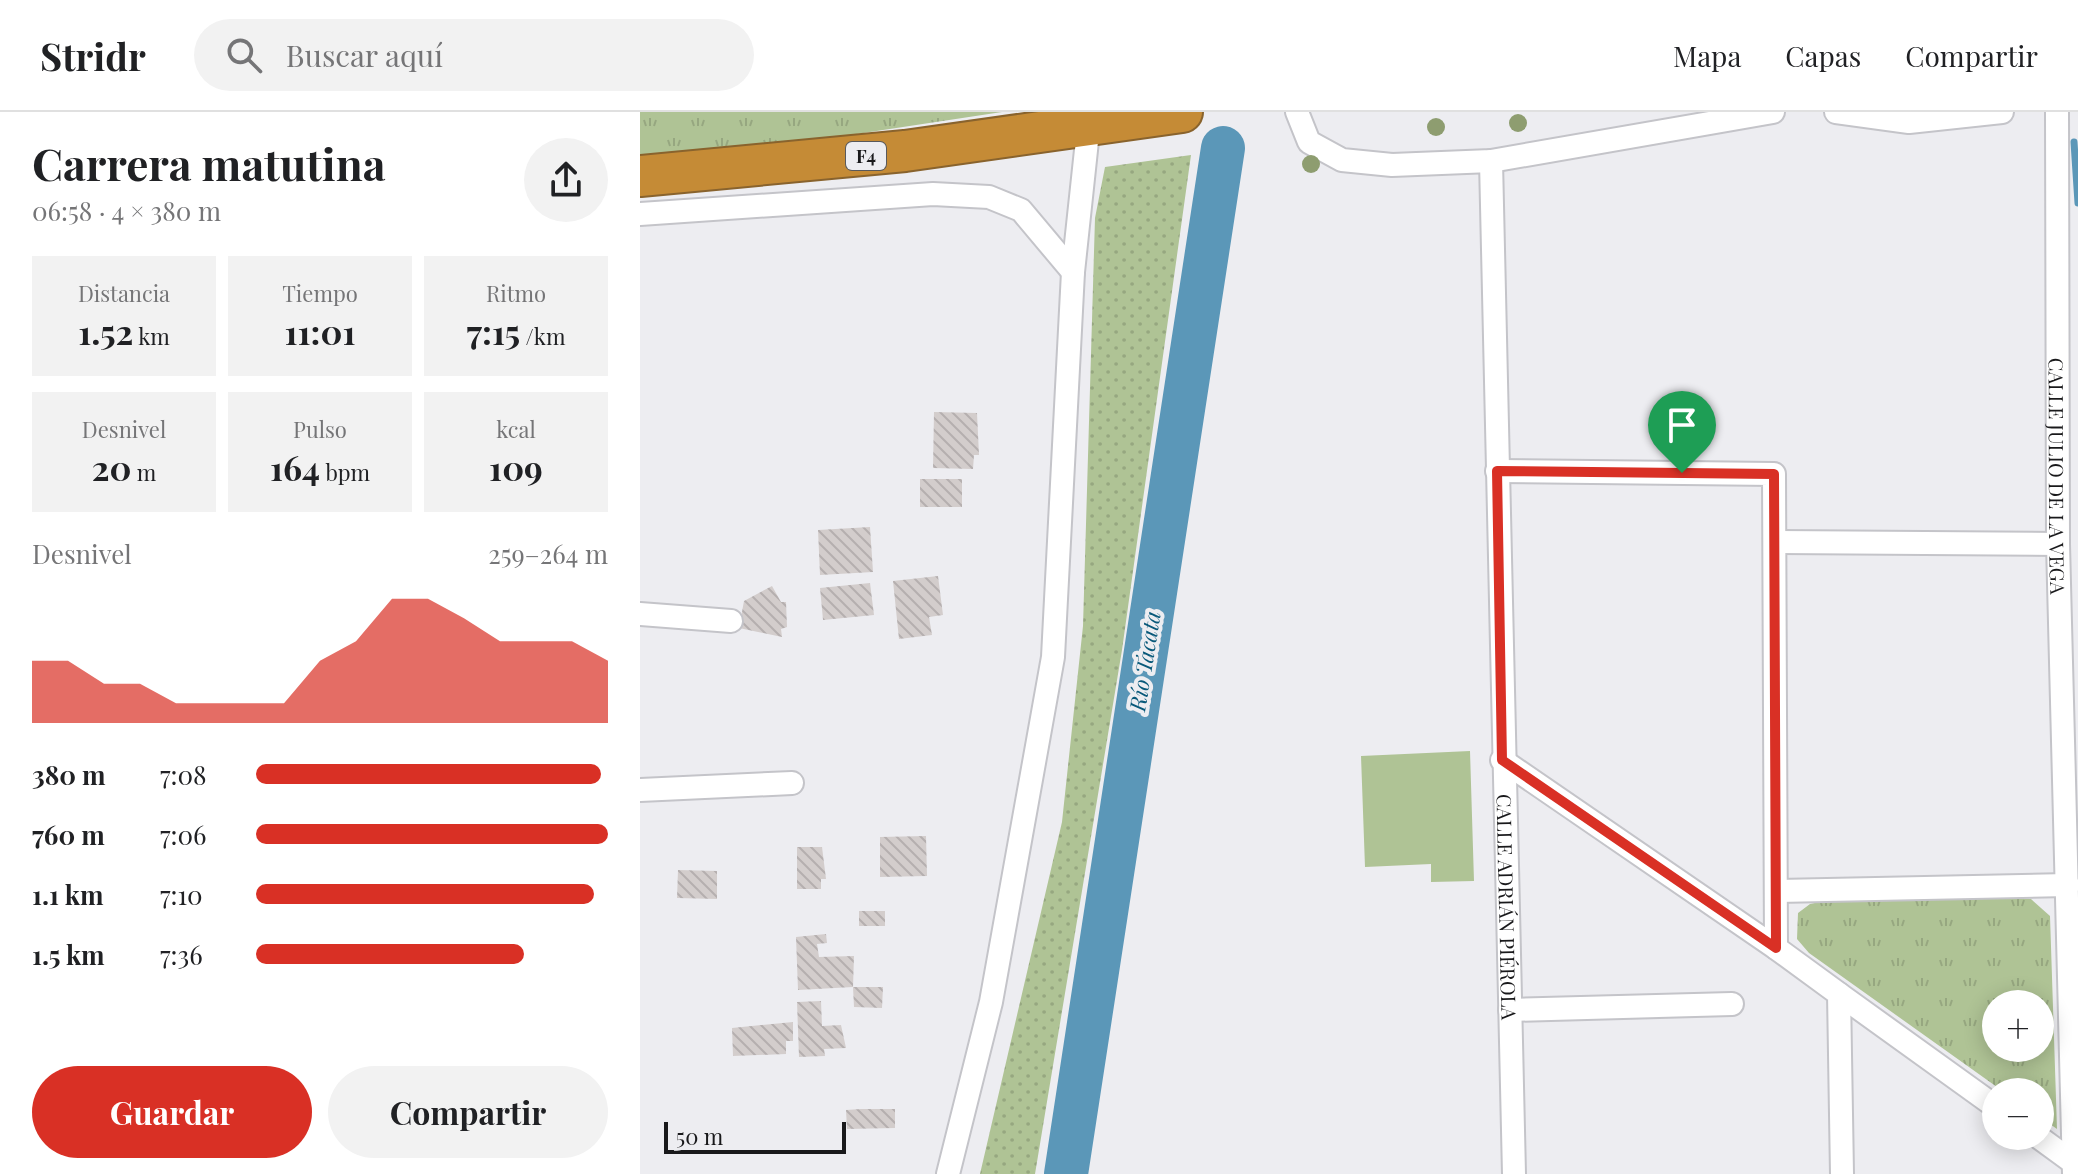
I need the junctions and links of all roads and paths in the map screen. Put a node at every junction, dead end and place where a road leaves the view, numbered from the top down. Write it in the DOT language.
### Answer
graph roads {
  1 [pos="1182,112"];
  2 [pos="1297,112"];
  3 [pos="1773,112"];
  4 [pos="1836,112"];
  5 [pos="2002,112"];
  6 [pos="2057,112"];
  7 [pos="1089,122"];
  8 [pos="1491,161"];
  9 [pos="640,176"];
  10 [pos="640,214"];
  11 [pos="1073,272"];
  12 [pos="1497,471"];
  13 [pos="1775,542"];
  14 [pos="2058,544"];
  15 [pos="640,614"];
  16 [pos="731,621"];
  17 [pos="1502,760"];
  18 [pos="792,783"];
  19 [pos="640,790"];
  20 [pos="2068,885"];
  21 [pos="1778,891"];
  22 [pos="1776,948"];
  23 [pos="1839,994"];
  24 [pos="1732,1004"];
  25 [pos="1510,1010"];
  26 [pos="1982,1097"];
  27 [pos="2053,1150"];
  28 [pos="2074,1168"];
  29 [pos="948,1174"];
  30 [pos="1514,1174"];
  31 [pos="1842,1174"];
  1 -- 7 [label="highway, F4"];
  2 -- 8 [label="street"];
  3 -- 8 [label="street"];
  4 -- 5 [label="street"];
  6 -- 14 [label="street, CALLE JULIO DE LA VEGA"];
  7 -- 9 [label="highway, F4"];
  7 -- 11 [label="street"];
  8 -- 12 [label="street, CALLE ADRIÁN PIÉROLA"];
  10 -- 11 [label="street"];
  11 -- 29 [label="street"];
  12 -- 13 [label="street"];
  12 -- 17 [label="street, CALLE ADRIÁN PIÉROLA"];
  13 -- 14 [label="street"];
  13 -- 21 [label="street"];
  14 -- 20 [label="street, CALLE JULIO DE LA VEGA"];
  15 -- 16 [label="street"];
  17 -- 22 [label="street"];
  17 -- 25 [label="street, CALLE ADRIÁN PIÉROLA"];
  18 -- 19 [label="street"];
  20 -- 21 [label="street"];
  20 -- 28 [label="street, CALLE JULIO DE LA VEGA"];
  21 -- 22 [label="street"];
  22 -- 23 [label="street"];
  23 -- 26 [label="street"];
  23 -- 31 [label="street"];
  24 -- 25 [label="street"];
  25 -- 30 [label="street, CALLE ADRIÁN PIÉROLA"];
  27 -- 28 [label="street"];
}
